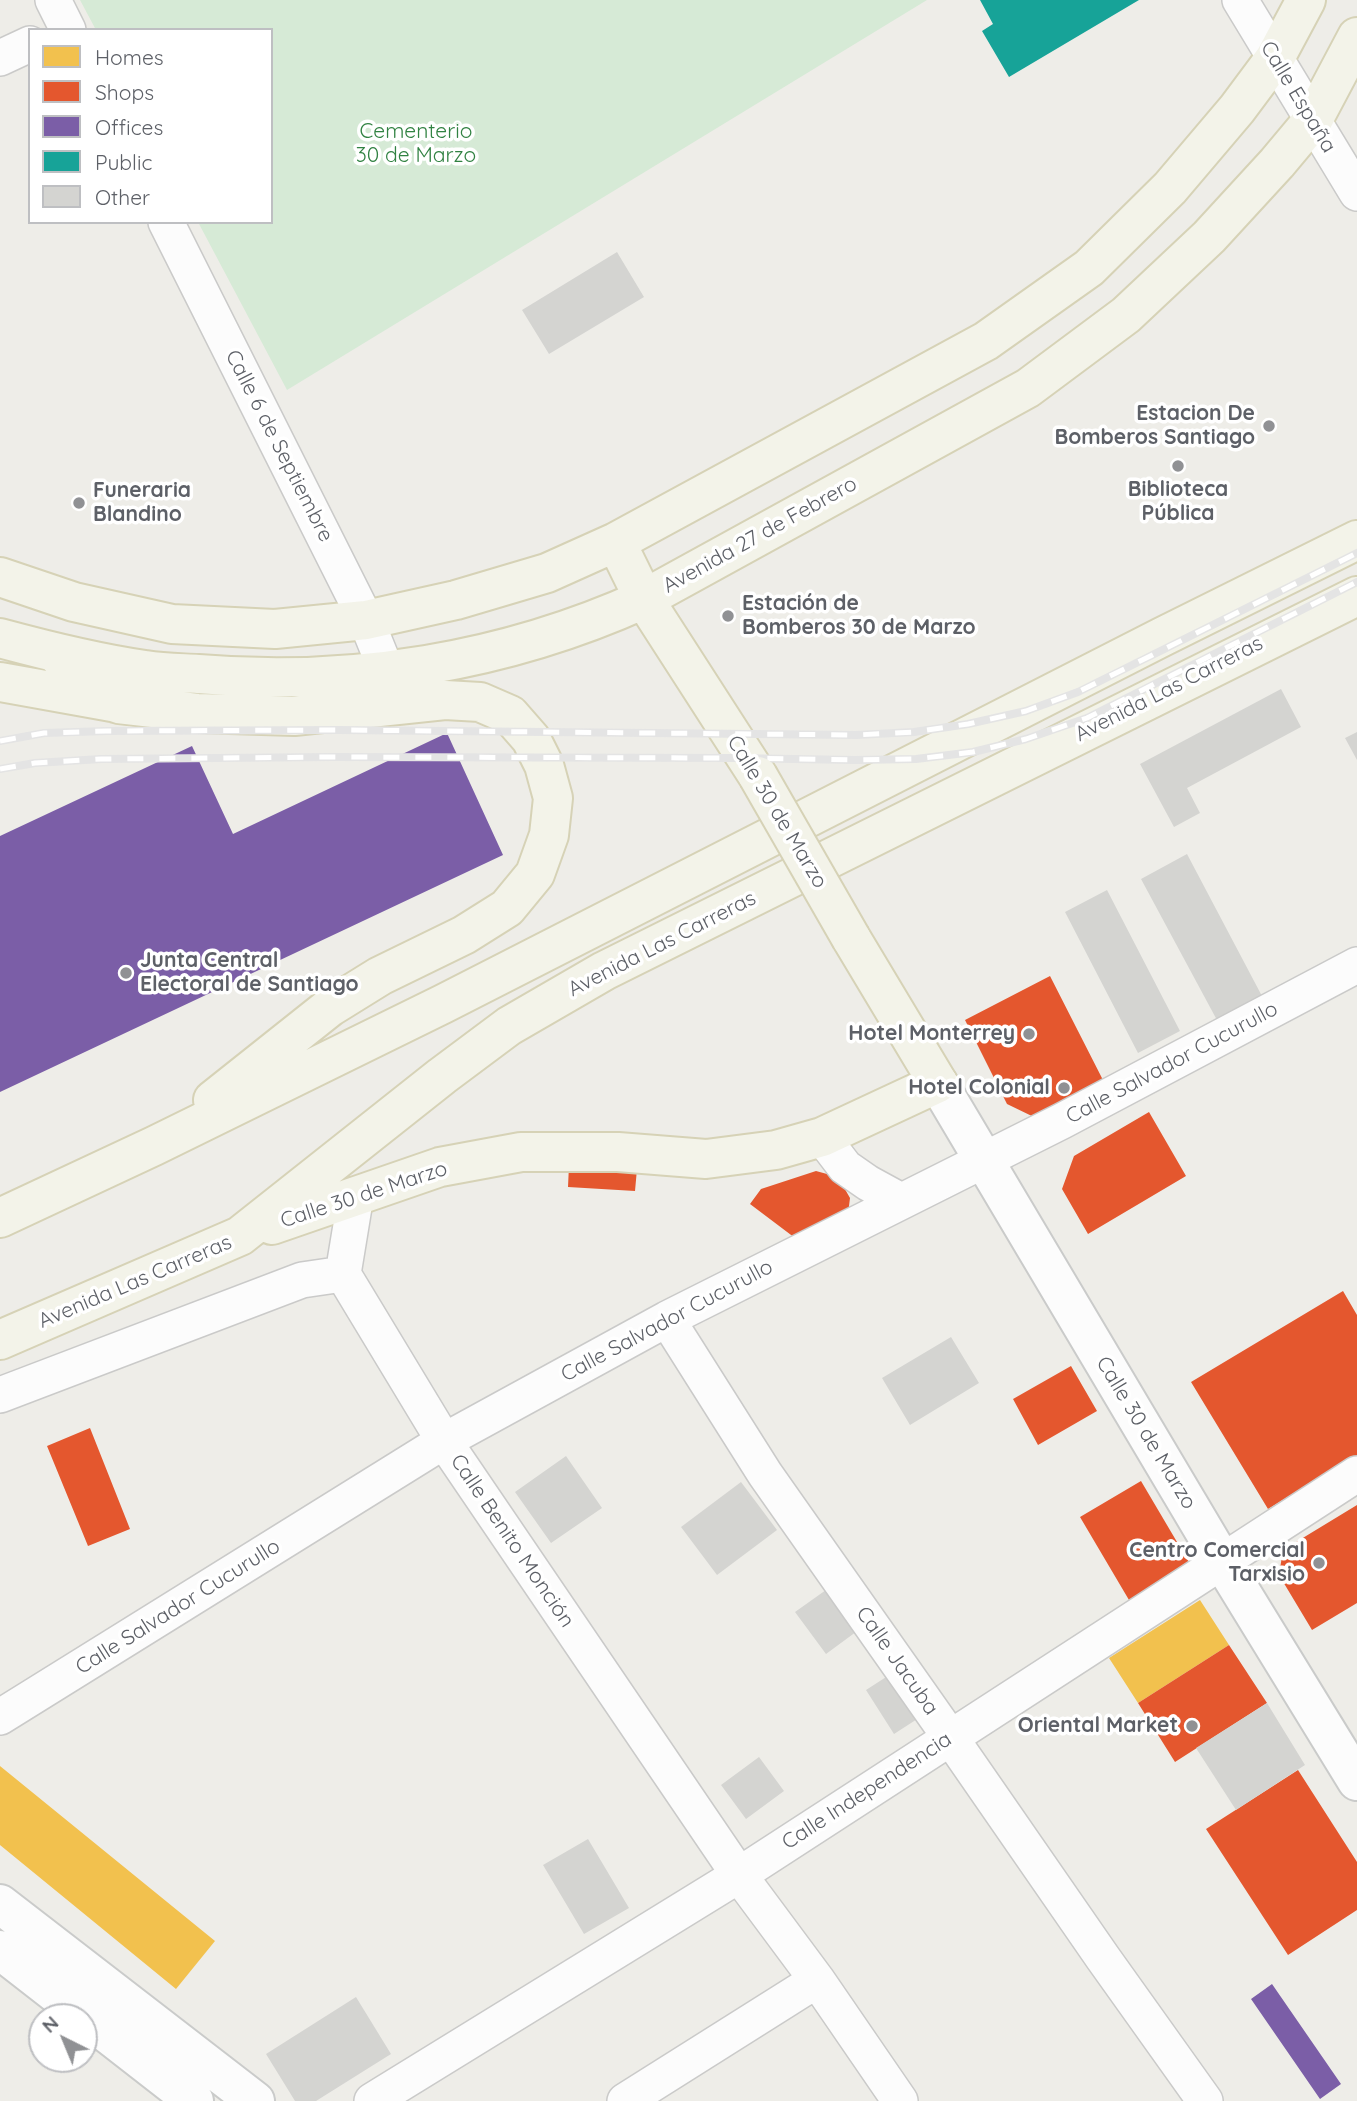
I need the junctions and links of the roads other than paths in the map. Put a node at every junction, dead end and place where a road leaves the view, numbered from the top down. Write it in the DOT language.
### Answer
graph roads {
  1 [pos="1240,0"];
  2 [pos="1306,0"];
  3 [pos="1357,37"];
  4 [pos="28,45"];
  5 [pos="0,58"];
  6 [pos="1275,58"];
  7 [pos="1313,120"];
  8 [pos="1357,193"];
  9 [pos="167,224"];
  10 [pos="1357,540"];
  11 [pos="616,542"];
  12 [pos="0,577"];
  13 [pos="1357,596"];
  14 [pos="644,599"];
  15 [pos="75,602"];
  16 [pos="366,620"];
  17 [pos="0,638"];
  18 [pos="55,653"];
  19 [pos="0,666"];
  20 [pos="387,672"];
  21 [pos="0,682"];
  22 [pos="118,704"];
  23 [pos="1357,965"];
  24 [pos="443,1004"];
  25 [pos="330,1007"];
  26 [pos="938,1083"];
  27 [pos="822,1136"];
  28 [pos="154,1146"];
  29 [pos="985,1160"];
  30 [pos="356,1195"];
  31 [pos="37,1201"];
  32 [pos="901,1201"];
  33 [pos="0,1208"];
  34 [pos="0,1217"];
  35 [pos="240,1236"];
  36 [pos="343,1274"];
  37 [pos="667,1320"];
  38 [pos="0,1340"];
  39 [pos="0,1395"];
  40 [pos="444,1441"];
  41 [pos="1357,1474"];
  42 [pos="1222,1561"];
  43 [pos="0,1717"];
  44 [pos="950,1737"];
  45 [pos="1357,1781"];
  46 [pos="739,1875"];
  47 [pos="0,1904"];
  48 [pos="0,1950"];
  49 [pos="817,1980"];
  50 [pos="194,2101"];
  51 [pos="255,2101"];
  52 [pos="372,2101"];
  53 [pos="625,2101"];
  54 [pos="900,2101"];
  55 [pos="1205,2101"];
  1 -- 6 [label="street, Calle España"];
  2 -- 6 [label="main road"];
  3 -- 7 [label="main road, Avenida 27 de Febrero"];
  4 -- 5 [label="street"];
  6 -- 7 [label="street, Calle España"];
  6 -- 11 [label="main road"];
  7 -- 8 [label="street, Calle España"];
  7 -- 14 [label="main road, Avenida 27 de Febrero"];
  9 -- 16 [label="street, Calle 6 de Septiembre"];
  10 -- 24 [label="main road"];
  11 -- 14 [label="main road, Calle 30 de Marzo"];
  11 -- 16 [label="main road"];
  12 -- 15 [label="main road"];
  13 -- 35 [label="main road, Avenida Las Carreras"];
  14 -- 20 [label="main road, Avenida 27 de Febrero"];
  14 -- 26 [label="main road, Calle 30 de Marzo, bridge"];
  15 -- 16 [label="main road"];
  15 -- 18 [label="main road"];
  16 -- 20 [label="street, Calle 6 de Septiembre"];
  17 -- 18 [label="main road, Avenida 27 de Febrero"];
  18 -- 19 [label="main road"];
  18 -- 20 [label="main road, Avenida 27 de Febrero"];
  18 -- 22 [label="main road"];
  21 -- 22 [label="main road"];
  22 -- 25 [label="main road"];
  23 -- 29 [label="street, Calle Salvador Cucurullo"];
  24 -- 25 [label="main road"];
  24 -- 28 [label="main road"];
  25 -- 28 [label="main road"];
  26 -- 27 [label="main road, Calle 30 de Marzo"];
  26 -- 29 [label="main road, Calle 30 de Marzo"];
  27 -- 30 [label="main road, Calle 30 de Marzo"];
  27 -- 32 [label="street"];
  28 -- 31 [label="main road"];
  29 -- 32 [label="street, Calle Salvador Cucurullo"];
  29 -- 42 [label="main road, Calle 30 de Marzo"];
  30 -- 35 [label="main road, Calle 30 de Marzo"];
  30 -- 36 [label="street"];
  31 -- 33 [label="main road"];
  31 -- 34 [label="main road"];
  32 -- 37 [label="street, Calle Salvador Cucurullo"];
  35 -- 38 [label="main road, Avenida Las Carreras"];
  36 -- 39 [label="street"];
  36 -- 40 [label="street, Calle Benito Monción"];
  37 -- 40 [label="street, Calle Salvador Cucurullo"];
  37 -- 44 [label="street, Calle Jacuba"];
  40 -- 43 [label="street, Calle Salvador Cucurullo"];
  40 -- 46 [label="street, Calle Benito Monción"];
  41 -- 42 [label="street, Calle Independencia"];
  42 -- 44 [label="street, Calle Independencia"];
  42 -- 45 [label="main road, Calle 30 de Marzo"];
  44 -- 46 [label="street, Calle Independencia"];
  44 -- 55 [label="street, Calle Jacuba"];
  46 -- 49 [label="street, Calle Benito Monción"];
  46 -- 52 [label="street, Calle Independencia"];
  47 -- 51 [label="main road"];
  48 -- 50 [label="main road"];
  49 -- 53 [label="street"];
  49 -- 54 [label="street, Calle Benito Monción"];
}
